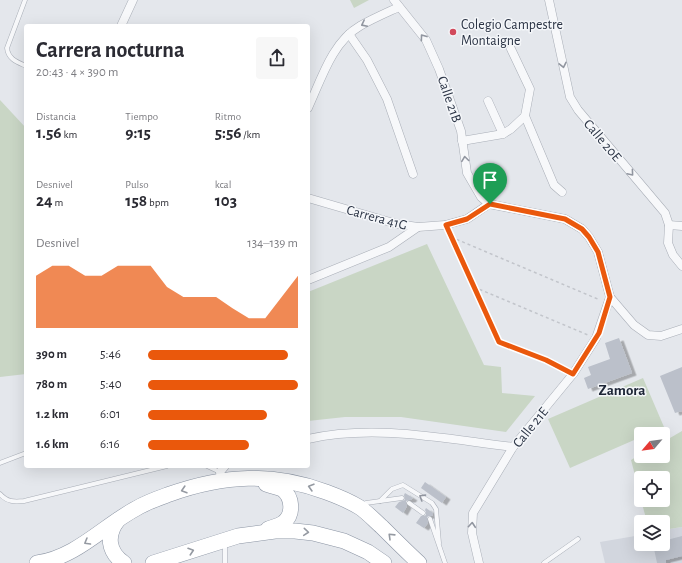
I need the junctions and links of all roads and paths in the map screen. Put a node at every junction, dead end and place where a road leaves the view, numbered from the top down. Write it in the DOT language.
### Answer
graph roads {
  1 [pos="25,0"];
  2 [pos="132,0"];
  3 [pos="394,0"];
  4 [pos="549,0"];
  5 [pos="399,7"];
  6 [pos="122,24"];
  7 [pos="349,34"];
  8 [pos="511,49"];
  9 [pos="24,65"];
  10 [pos="488,101"];
  11 [pos="310,104"];
  12 [pos="525,116"];
  13 [pos="503,134"];
  14 [pos="462,141"];
  15 [pos="412,174"];
  16 [pos="562,192"];
  17 [pos="310,199"];
  18 [pos="490,204"];
  19 [pos="446,225"];
  20 [pos="669,225"];
  21 [pos="682,226"];
  22 [pos="418,227"];
  23 [pos="451,237"];
  24 [pos="682,266"];
  25 [pos="310,279"];
  26 [pos="474,287"];
  27 [pos="609,300"];
  28 [pos="682,329"];
  29 [pos="596,338"];
  30 [pos="573,374"];
  31 [pos="310,438"];
  32 [pos="513,447"];
  33 [pos="24,454"];
  34 [pos="0,463"];
  35 [pos="159,468"];
  36 [pos="212,468"];
  37 [pos="222,472"];
  38 [pos="242,478"];
  39 [pos="0,494"];
  40 [pos="402,498"];
  41 [pos="380,501"];
  42 [pos="410,503"];
  43 [pos="360,507"];
  44 [pos="422,513"];
  45 [pos="118,519"];
  46 [pos="430,519"];
  47 [pos="254,535"];
  48 [pos="226,540"];
  49 [pos="578,540"];
  50 [pos="439,543"];
  51 [pos="37,563"];
  52 [pos="124,563"];
  53 [pos="153,563"];
  54 [pos="225,563"];
  55 [pos="384,563"];
  56 [pos="419,563"];
  57 [pos="444,563"];
  58 [pos="480,563"];
  59 [pos="544,563"];
  1 -- 9 [label="lane"];
  2 -- 6 [label="street"];
  3 -- 5 [label="street, Calle 21B"];
  4 -- 20 [label="street, Calle 20E, one-way"];
  5 -- 7 [label="street, one-way"];
  14 -- 5 [label="street, Calle 21B, one-way"];
  7 -- 11 [label="street"];
  7 -- 15 [label="street"];
  8 -- 12 [label="street"];
  10 -- 13 [label="street"];
  12 -- 13 [label="street"];
  12 -- 16 [label="street"];
  13 -- 14 [label="street"];
  18 -- 14 [label="street, Calle 21B, one-way"];
  17 -- 22 [label="street, Carrera 41G"];
  18 -- 19 [label="street, Carrera 41G"];
  18 -- 27 [label="street"];
  19 -- 22 [label="street, Carrera 41G"];
  19 -- 23 [label="path"];
  20 -- 21 [label="street"];
  20 -- 24 [label="street, Calle 20E"];
  22 -- 25 [label="street"];
  23 -- 26 [label="path"];
  23 -- 27 [label="path"];
  26 -- 29 [label="path"];
  26 -- 30 [label="path"];
  27 -- 28 [label="street"];
  27 -- 29 [label="street, Calle 21E"];
  29 -- 30 [label="street, Calle 21E"];
  30 -- 32 [label="street, Calle 21E"];
  31 -- 32 [label="street"];
  58 -- 32 [label="street, Calle 21E, one-way"];
  33 -- 34 [label="lane"];
  35 -- 39 [label="lane"];
  36 -- 37 [label="lane"];
  37 -- 38 [label="highway"];
  37 -- 45 [label="highway, one-way"];
  43 -- 38 [label="highway, one-way"];
  38 -- 47 [label="highway"];
  40 -- 41 [label="lane"];
  41 -- 43 [label="lane"];
  50 -- 41 [label="lane, one-way"];
  42 -- 44 [label="lane"];
  56 -- 43 [label="highway, one-way"];
  45 -- 51 [label="highway, one-way"];
  45 -- 52 [label="highway"];
  46 -- 50 [label="lane"];
  47 -- 48 [label="highway"];
  47 -- 55 [label="highway, one-way"];
  53 -- 48 [label="highway, one-way"];
  48 -- 54 [label="lane"];
  49 -- 59 [label="lane"];
  50 -- 57 [label="lane"];
}
